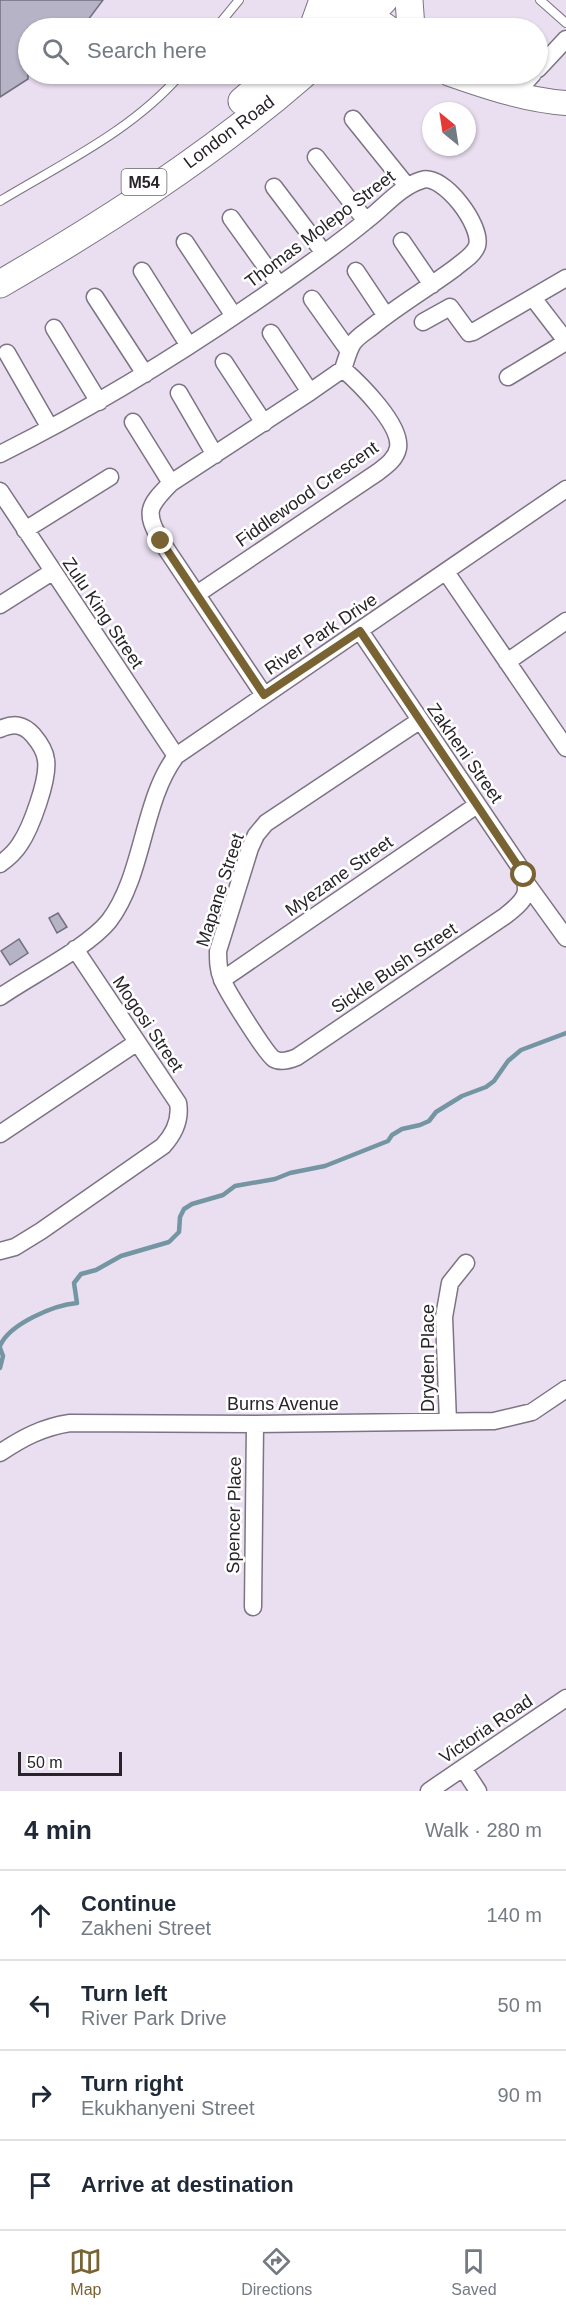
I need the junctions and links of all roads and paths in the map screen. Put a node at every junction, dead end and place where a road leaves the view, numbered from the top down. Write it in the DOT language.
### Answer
graph roads {
  1 [pos="239,0"];
  2 [pos="409,0"];
  3 [pos="540,0"];
  4 [pos="352,11"];
  5 [pos="224,18"];
  6 [pos="336,18"];
  7 [pos="410,18"];
  8 [pos="566,23"];
  9 [pos="566,39"];
  10 [pos="548,58"];
  11 [pos="172,84"];
  12 [pos="262,84"];
  13 [pos="292,84"];
  14 [pos="482,84"];
  15 [pos="524,84"];
  16 [pos="515,94"];
  17 [pos="566,103"];
  18 [pos="353,119"];
  19 [pos="316,157"];
  20 [pos="407,186"];
  21 [pos="274,187"];
  22 [pos="0,201"];
  23 [pos="231,218"];
  24 [pos="366,221"];
  25 [pos="185,242"];
  26 [pos="402,242"];
  27 [pos="324,253"];
  28 [pos="142,271"];
  29 [pos="356,271"];
  30 [pos="0,274"];
  31 [pos="566,278"];
  32 [pos="0,284"];
  33 [pos="279,285"];
  34 [pos="432,285"];
  35 [pos="95,297"];
  36 [pos="533,298"];
  37 [pos="312,299"];
  38 [pos="234,316"];
  39 [pos="386,316"];
  40 [pos="423,322"];
  41 [pos="54,328"];
  42 [pos="271,333"];
  43 [pos="566,342"];
  44 [pos="189,346"];
  45 [pos="349,351"];
  46 [pos="8,352"];
  47 [pos="224,362"];
  48 [pos="343,369"];
  49 [pos="145,374"];
  50 [pos="508,377"];
  51 [pos="310,392"];
  52 [pos="179,393"];
  53 [pos="99,402"];
  54 [pos="133,422"];
  55 [pos="264,423"];
  56 [pos="50,428"];
  57 [pos="1,452"];
  58 [pos="215,455"];
  59 [pos="110,477"];
  60 [pos="171,483"];
  61 [pos="566,489"];
  62 [pos="0,491"];
  63 [pos="25,530"];
  64 [pos="52,572"];
  65 [pos="446,572"];
  66 [pos="197,594"];
  67 [pos="0,605"];
  68 [pos="566,621"];
  69 [pos="360,631"];
  70 [pos="507,662"];
  71 [pos="264,695"];
  72 [pos="419,721"];
  73 [pos="0,729"];
  74 [pos="566,747"];
  75 [pos="176,756"];
  76 [pos="477,805"];
  77 [pos="0,864"];
  78 [pos="525,892"];
  79 [pos="566,938"];
  80 [pos="75,949"];
  81 [pos="222,980"];
  82 [pos="0,997"];
  83 [pos="136,1043"];
  84 [pos="282,1061"];
  85 [pos="0,1134"];
  86 [pos="0,1251"];
  87 [pos="466,1263"];
  88 [pos="566,1389"];
  89 [pos="448,1422"];
  90 [pos="255,1425"];
  91 [pos="0,1453"];
  92 [pos="253,1607"];
  93 [pos="566,1698"];
  94 [pos="463,1768"];
  95 [pos="429,1791"];
  96 [pos="478,1791"];
  1 -- 5 [label="lane"];
  2 -- 7 [label="main road"];
  3 -- 8 [label="lane"];
  4 -- 6 [label="main road"];
  9 -- 10 [label="street"];
  11 -- 22 [label="lane"];
  12 -- 30 [label="main road, London Road / M54"];
  13 -- 32 [label="main road, London Road / M54"];
  14 -- 16 [label="street"];
  15 -- 16 [label="street"];
  16 -- 17 [label="street"];
  18 -- 20 [label="street"];
  19 -- 24 [label="street"];
  20 -- 24 [label="street, Thomas Molepo Street"];
  20 -- 34 [label="street, Thomas Molepo Street"];
  21 -- 27 [label="street"];
  23 -- 33 [label="street"];
  24 -- 27 [label="street, Thomas Molepo Street"];
  25 -- 38 [label="street"];
  26 -- 34 [label="street"];
  27 -- 33 [label="street, Thomas Molepo Street"];
  28 -- 44 [label="street"];
  29 -- 39 [label="street"];
  31 -- 36 [label="street"];
  33 -- 38 [label="street, Thomas Molepo Street"];
  34 -- 39 [label="street, Thomas Molepo Street"];
  35 -- 49 [label="street"];
  36 -- 40 [label="street"];
  36 -- 43 [label="street"];
  37 -- 45 [label="street"];
  38 -- 44 [label="street, Thomas Molepo Street"];
  39 -- 45 [label="street, Thomas Molepo Street"];
  41 -- 53 [label="street"];
  42 -- 51 [label="street"];
  43 -- 50 [label="street"];
  44 -- 49 [label="street, Thomas Molepo Street"];
  45 -- 48 [label="street, Thomas Molepo Street"];
  46 -- 56 [label="street"];
  47 -- 55 [label="street"];
  48 -- 51 [label="street"];
  48 -- 66 [label="street, Fiddlewood Crescent"];
  49 -- 53 [label="street, Thomas Molepo Street"];
  51 -- 55 [label="street"];
  52 -- 58 [label="street"];
  53 -- 56 [label="street, Thomas Molepo Street"];
  54 -- 60 [label="street"];
  55 -- 58 [label="street"];
  56 -- 57 [label="street, Thomas Molepo Street"];
  58 -- 60 [label="street"];
  59 -- 63 [label="street"];
  60 -- 66 [label="street"];
  61 -- 65 [label="street, River Park Drive"];
  62 -- 63 [label="street, Zulu King Street"];
  63 -- 64 [label="street, Zulu King Street"];
  64 -- 67 [label="street"];
  64 -- 75 [label="street, Zulu King Street"];
  65 -- 69 [label="street, River Park Drive"];
  65 -- 70 [label="street"];
  66 -- 71 [label="street"];
  68 -- 70 [label="street"];
  69 -- 71 [label="street, River Park Drive"];
  69 -- 72 [label="street, Zakheni Street"];
  70 -- 74 [label="street"];
  71 -- 75 [label="street, River Park Drive"];
  72 -- 76 [label="street, Zakheni Street"];
  72 -- 81 [label="street, Mapane Street"];
  73 -- 77 [label="street"];
  75 -- 80 [label="street, River Park Drive"];
  76 -- 78 [label="street, Zakheni Street"];
  76 -- 81 [label="street, Myezane Street"];
  78 -- 79 [label="street, Zakheni Street"];
  78 -- 84 [label="street, Sickle Bush Street"];
  80 -- 82 [label="street, River Park Drive"];
  80 -- 83 [label="street, Mogosi Street"];
  81 -- 84 [label="street, Mapane Street"];
  83 -- 85 [label="street"];
  83 -- 86 [label="street, Mogosi Street"];
  87 -- 89 [label="street, Dryden Place"];
  88 -- 89 [label="street, Burns Avenue"];
  89 -- 90 [label="street, Burns Avenue"];
  90 -- 91 [label="street, Burns Avenue"];
  90 -- 92 [label="street, Spencer Place"];
  93 -- 94 [label="street, Victoria Road"];
  94 -- 95 [label="street, Victoria Road"];
  94 -- 96 [label="street"];
}
